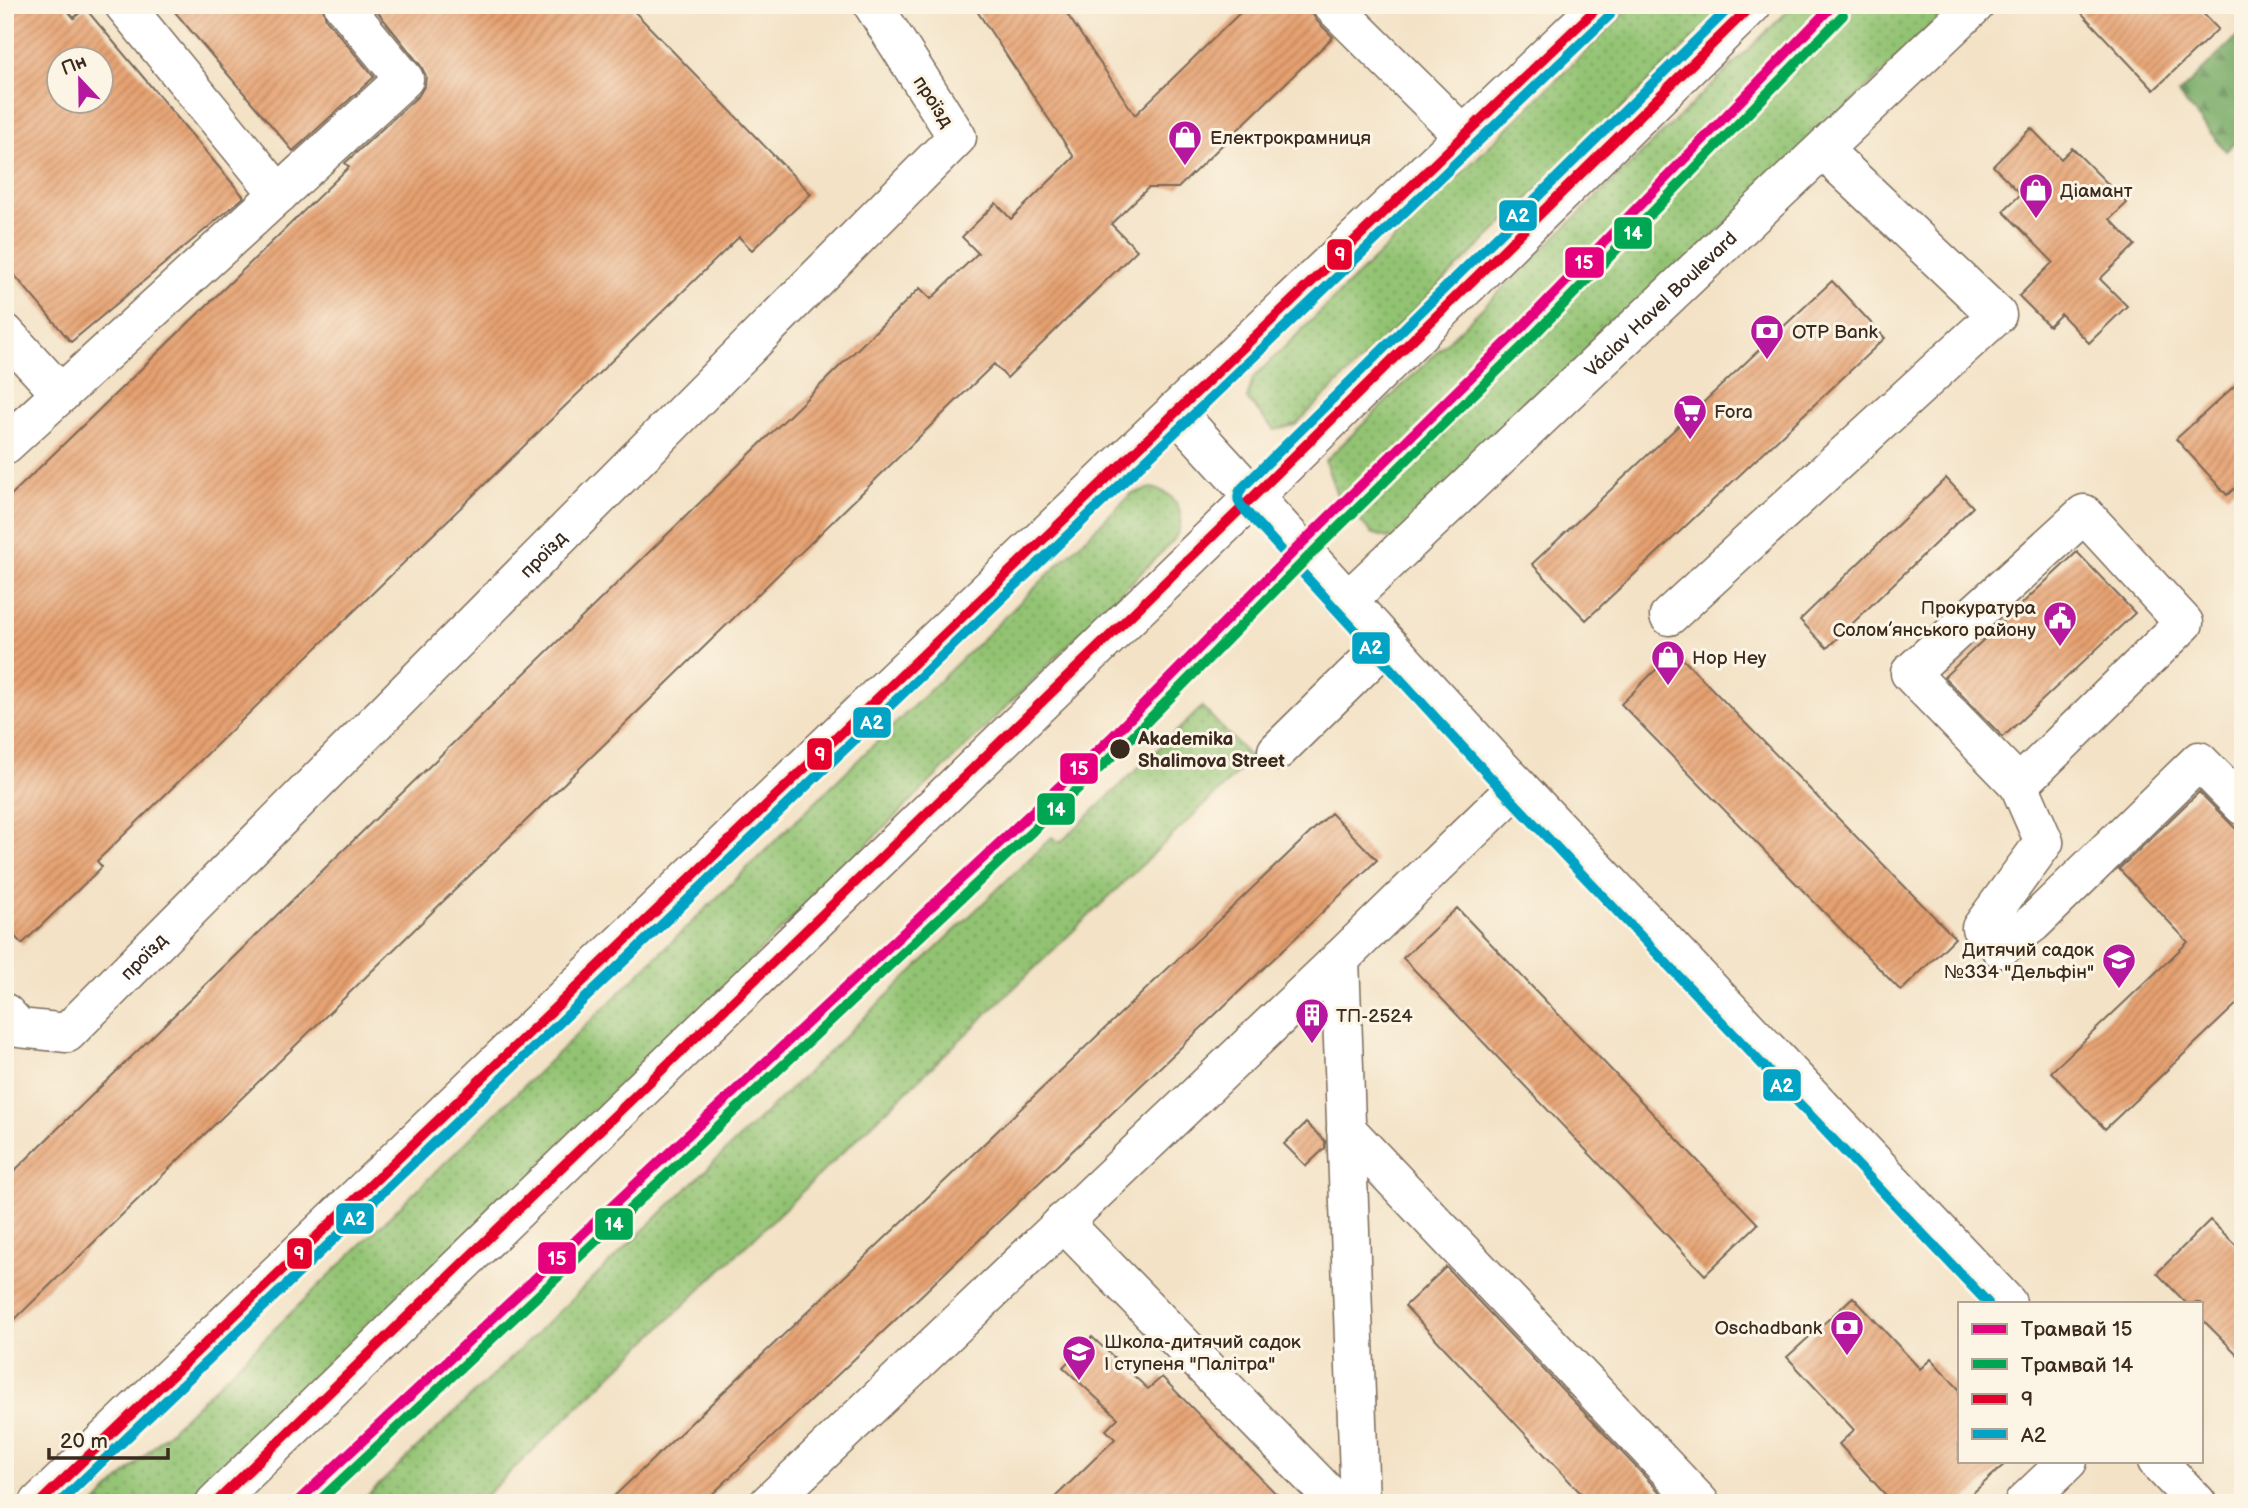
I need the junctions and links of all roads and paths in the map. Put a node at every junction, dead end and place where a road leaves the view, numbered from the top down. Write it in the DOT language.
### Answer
graph roads {
  1 [pos="124,5"];
  2 [pos="342,5"];
  3 [pos="873,5"];
  4 [pos="1332,5"];
  5 [pos="1600,5"];
  6 [pos="1752,5"];
  7 [pos="1975,5"];
  8 [pos="1465,137"];
  9 [pos="1824,151"];
  10 [pos="279,194"];
  11 [pos="5,333"];
  12 [pos="61,394"];
  13 [pos="1175,411"];
  14 [pos="5,445"];
  15 [pos="1252,498"];
  16 [pos="1347,601"];
  17 [pos="1669,616"];
  18 [pos="1386,644"];
  19 [pos="1276,751"];
  20 [pos="2019,785"];
  21 [pos="1518,786"];
  22 [pos="2243,806"];
  23 [pos="1340,959"];
  24 [pos="5,1013"];
  25 [pos="1346,1129"];
  26 [pos="1063,1222"];
  27 [pos="2006,1302"];
  28 [pos="2067,1462"];
  29 [pos="2158,1462"];
  30 [pos="39,1503"];
  31 [pos="215,1503"];
  32 [pos="769,1503"];
  33 [pos="1337,1503"];
  34 [pos="1360,1503"];
  35 [pos="1700,1503"];
  36 [pos="2024,1503"];
  37 [pos="2197,1503"];
  1 -- 10 [label="main road"];
  2 -- 10 [label="main road"];
  3 -- 24 [label="main road, проїзд"];
  4 -- 8 [label="main road"];
  5 -- 8 [label="main road"];
  6 -- 15 [label="main road"];
  7 -- 9 [label="main road, Václav Havel Boulevard"];
  8 -- 13 [label="main road"];
  9 -- 16 [label="main road, Václav Havel Boulevard"];
  9 -- 17 [label="main road"];
  10 -- 12 [label="main road"];
  11 -- 12 [label="main road"];
  12 -- 14 [label="main road"];
  13 -- 15 [label="main road"];
  13 -- 30 [label="main road"];
  15 -- 16 [label="main road"];
  15 -- 31 [label="main road"];
  16 -- 18 [label="main road"];
  18 -- 19 [label="main road"];
  18 -- 21 [label="main road"];
  20 -- 20 [label="main road"];
  20 -- 22 [label="main road"];
  21 -- 23 [label="main road"];
  21 -- 27 [label="main road"];
  23 -- 25 [label="main road"];
  23 -- 26 [label="main road"];
  25 -- 34 [label="main road"];
  25 -- 35 [label="main road"];
  26 -- 32 [label="main road"];
  26 -- 33 [label="main road"];
  28 -- 36 [label="main road"];
  29 -- 37 [label="main road"];
}
